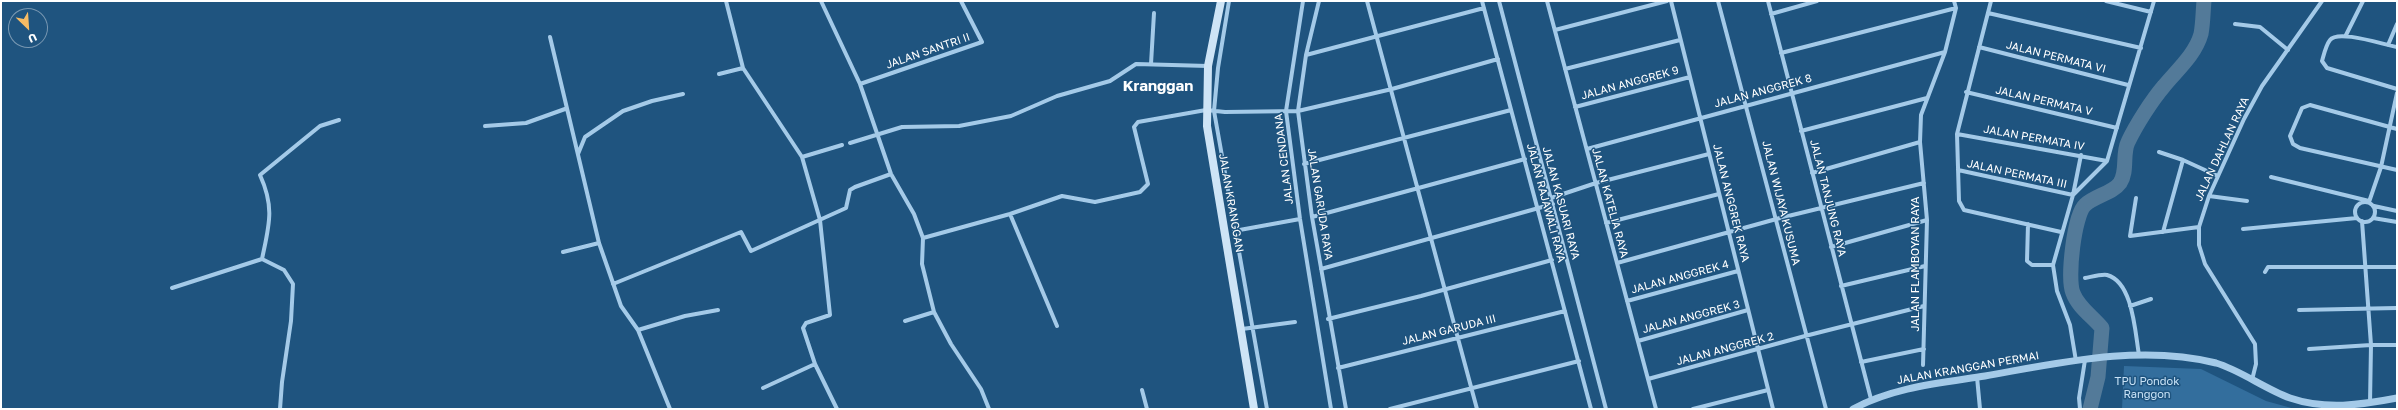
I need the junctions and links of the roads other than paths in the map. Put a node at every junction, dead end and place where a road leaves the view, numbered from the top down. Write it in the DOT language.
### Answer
graph roads {
  1 [pos="726,1"];
  2 [pos="821,1"];
  3 [pos="961,1"];
  4 [pos="1220,1"];
  5 [pos="1229,1"];
  6 [pos="1303,1"];
  7 [pos="1319,1"];
  8 [pos="1368,1"];
  9 [pos="1482,1"];
  10 [pos="1499,1"];
  11 [pos="1547,1"];
  12 [pos="1667,1"];
  13 [pos="1671,1"];
  14 [pos="1718,1"];
  15 [pos="1768,1"];
  16 [pos="1817,1"];
  17 [pos="1954,1"];
  18 [pos="1991,1"];
  19 [pos="2106,1"];
  20 [pos="2154,1"];
  21 [pos="2322,1"];
  22 [pos="2363,1"];
  23 [pos="1484,8"];
  24 [pos="1956,8"];
  25 [pos="2151,12"];
  26 [pos="1154,13"];
  27 [pos="1988,13"];
  28 [pos="1771,14"];
  29 [pos="2235,24"];
  30 [pos="2397,26"];
  31 [pos="1555,30"];
  32 [pos="2346,35"];
  33 [pos="550,37"];
  34 [pos="1378,37"];
  35 [pos="1680,40"];
  36 [pos="2388,45"];
  37 [pos="1979,47"];
  38 [pos="2397,47"];
  39 [pos="2140,48"];
  40 [pos="2288,50"];
  41 [pos="1945,52"];
  42 [pos="1781,53"];
  43 [pos="1306,55"];
  44 [pos="1498,59"];
  45 [pos="1151,64"];
  46 [pos="1208,66"];
  47 [pos="743,68"];
  48 [pos="1565,69"];
  49 [pos="719,74"];
  50 [pos="1690,77"];
  51 [pos="860,84"];
  52 [pos="2128,85"];
  53 [pos="1392,89"];
  54 [pos="2397,89"];
  55 [pos="1791,92"];
  56 [pos="1966,92"];
  57 [pos="2397,93"];
  58 [pos="683,94"];
  59 [pos="1927,98"];
  60 [pos="1747,104"];
  61 [pos="1575,107"];
  62 [pos="565,109"];
  63 [pos="1210,110"];
  64 [pos="1286,110"];
  65 [pos="1511,110"];
  66 [pos="1298,111"];
  67 [pos="1700,117"];
  68 [pos="339,120"];
  69 [pos="485,126"];
  70 [pos="2388,127"];
  71 [pos="2117,128"];
  72 [pos="2397,130"];
  73 [pos="1801,131"];
  74 [pos="1957,134"];
  75 [pos="878,135"];
  76 [pos="1404,138"];
  77 [pos="1920,142"];
  78 [pos="850,144"];
  79 [pos="842,145"];
  80 [pos="1586,149"];
  81 [pos="2159,152"];
  82 [pos="577,154"];
  83 [pos="1709,154"];
  84 [pos="2081,155"];
  85 [pos="802,157"];
  86 [pos="1525,160"];
  87 [pos="2183,160"];
  88 [pos="2107,162"];
  89 [pos="1304,164"];
  90 [pos="2381,167"];
  91 [pos="1958,170"];
  92 [pos="2397,170"];
  93 [pos="1812,173"];
  94 [pos="891,174"];
  95 [pos="2218,176"];
  96 [pos="2271,177"];
  97 [pos="1596,183"];
  98 [pos="1924,183"];
  99 [pos="1419,188"];
  100 [pos="1719,194"];
  101 [pos="2072,195"];
  102 [pos="2209,196"];
  103 [pos="1551,198"];
  104 [pos="2136,198"];
  105 [pos="2247,201"];
  106 [pos="2369,202"];
  107 [pos="1553,204"];
  108 [pos="2374,206"];
  109 [pos="1821,208"];
  110 [pos="1538,210"];
  111 [pos="2397,212"];
  112 [pos="1010,214"];
  113 [pos="1312,217"];
  114 [pos="2357,218"];
  115 [pos="2373,218"];
  116 [pos="1300,219"];
  117 [pos="1776,219"];
  118 [pos="820,220"];
  119 [pos="1927,220"];
  120 [pos="2362,221"];
  121 [pos="2397,222"];
  122 [pos="1606,223"];
  123 [pos="2028,224"];
  124 [pos="2199,227"];
  125 [pos="2243,229"];
  126 [pos="1234,231"];
  127 [pos="2061,232"];
  128 [pos="2163,232"];
  129 [pos="1729,233"];
  130 [pos="923,238"];
  131 [pos="1432,238"];
  132 [pos="599,243"];
  133 [pos="1831,247"];
  134 [pos="563,252"];
  135 [pos="262,258"];
  136 [pos="1552,260"];
  137 [pos="1617,263"];
  138 [pos="2053,265"];
  139 [pos="1925,266"];
  140 [pos="2364,266"];
  141 [pos="2397,266"];
  142 [pos="1321,269"];
  143 [pos="1738,271"];
  144 [pos="2265,272"];
  145 [pos="2085,278"];
  146 [pos="613,284"];
  147 [pos="1841,286"];
  148 [pos="172,288"];
  149 [pos="1444,289"];
  150 [pos="2151,299"];
  151 [pos="1627,301"];
  152 [pos="1924,306"];
  153 [pos="2130,306"];
  154 [pos="2397,308"];
  155 [pos="718,310"];
  156 [pos="1748,310"];
  157 [pos="2299,310"];
  158 [pos="2367,310"];
  159 [pos="1565,311"];
  160 [pos="934,312"];
  161 [pos="1328,319"];
  162 [pos="905,321"];
  163 [pos="1295,322"];
  164 [pos="1852,325"];
  165 [pos="1057,326"];
  166 [pos="1254,327"];
  167 [pos="1242,329"];
  168 [pos="638,330"];
  169 [pos="1805,336"];
  170 [pos="1458,337"];
  171 [pos="1638,341"];
  172 [pos="2370,345"];
  173 [pos="2397,346"];
  174 [pos="1924,349"];
  175 [pos="2309,349"];
  176 [pos="1758,350"];
  177 [pos="2139,356"];
  178 [pos="2088,359"];
  179 [pos="1579,361"];
  180 [pos="2076,361"];
  181 [pos="1861,362"];
  182 [pos="815,364"];
  183 [pos="1923,366"];
  184 [pos="1338,368"];
  185 [pos="1977,377"];
  186 [pos="1648,379"];
  187 [pos="2252,380"];
  188 [pos="1470,387"];
  189 [pos="763,388"];
  190 [pos="1142,390"];
  191 [pos="1768,390"];
  192 [pos="2397,398"];
  193 [pos="1871,399"];
  194 [pos="2370,403"];
  195 [pos="280,409"];
  196 [pos="670,409"];
  197 [pos="838,409"];
  198 [pos="989,409"];
  199 [pos="1147,409"];
  200 [pos="1254,409"];
  201 [pos="1267,409"];
  202 [pos="1331,409"];
  203 [pos="1346,409"];
  204 [pos="1390,409"];
  205 [pos="1477,409"];
  206 [pos="1591,409"];
  207 [pos="1606,409"];
  208 [pos="1656,409"];
  209 [pos="1693,409"];
  210 [pos="1773,409"];
  211 [pos="1826,409"];
  212 [pos="1853,409"];
  213 [pos="1980,409"];
  214 [pos="2080,409"];
  1 -- 47 [label="street"];
  2 -- 51 [label="street"];
  3 -- 51 [label="street, JALAN SANTRI II"];
  4 -- 46 [label="main road, JALAN KRANGGAN"];
  5 -- 63 [label="street"];
  6 -- 64 [label="street, JALAN CENDANA"];
  7 -- 43 [label="street, JALAN GARUDA RAYA"];
  8 -- 34 [label="street"];
  9 -- 23 [label="street, JALAN RAJAWALI RAYA"];
  10 -- 103 [label="street, JALAN KASUARI RAYA"];
  11 -- 31 [label="street, JALAN KATELIA RAYA"];
  12 -- 31 [label="street"];
  13 -- 35 [label="street, JALAN ANGGREK RAYA"];
  14 -- 60 [label="street, JALAN WIJAYA KUSUMA"];
  15 -- 28 [label="street, JALAN TANJUNG RAYA"];
  16 -- 28 [label="street"];
  17 -- 24 [label="street, JALAN FLAMBOYAN RAYA"];
  18 -- 27 [label="street"];
  19 -- 25 [label="street"];
  20 -- 25 [label="street"];
  21 -- 40 [label="street, JALAN DAHLAN RAYA"];
  22 -- 32 [label="street"];
  23 -- 34 [label="street"];
  23 -- 44 [label="street, JALAN RAJAWALI RAYA"];
  24 -- 41 [label="street, JALAN FLAMBOYAN RAYA"];
  24 -- 42 [label="street"];
  25 -- 39 [label="street"];
  26 -- 45 [label="street"];
  27 -- 37 [label="street"];
  27 -- 39 [label="street"];
  28 -- 42 [label="street, JALAN TANJUNG RAYA"];
  29 -- 40 [label="street"];
  30 -- 36 [label="street"];
  31 -- 48 [label="street, JALAN KATELIA RAYA"];
  32 -- 36 [label="street"];
  32 -- 54 [label="street"];
  33 -- 62 [label="street"];
  34 -- 43 [label="street"];
  34 -- 53 [label="street"];
  35 -- 48 [label="street"];
  35 -- 50 [label="street, JALAN ANGGREK RAYA"];
  36 -- 38 [label="street"];
  37 -- 52 [label="street, JALAN PERMATA VI"];
  37 -- 56 [label="street"];
  39 -- 52 [label="street"];
  40 -- 95 [label="street, JALAN DAHLAN RAYA"];
  41 -- 55 [label="street, JALAN ANGGREK 8"];
  41 -- 59 [label="street, JALAN FLAMBOYAN RAYA"];
  42 -- 55 [label="street, JALAN TANJUNG RAYA"];
  43 -- 66 [label="street, JALAN GARUDA RAYA"];
  44 -- 53 [label="street"];
  44 -- 65 [label="street, JALAN RAJAWALI RAYA"];
  45 -- 46 [label="street"];
  45 -- 75 [label="street"];
  46 -- 63 [label="main road, JALAN KRANGGAN"];
  47 -- 49 [label="street"];
  47 -- 85 [label="street"];
  48 -- 61 [label="street, JALAN KATELIA RAYA"];
  50 -- 61 [label="street, JALAN ANGGREK 9"];
  50 -- 67 [label="street, JALAN ANGGREK RAYA"];
  51 -- 75 [label="street"];
  52 -- 71 [label="street"];
  53 -- 66 [label="street"];
  53 -- 76 [label="street"];
  55 -- 60 [label="street, JALAN ANGGREK 8"];
  55 -- 73 [label="street, JALAN TANJUNG RAYA"];
  56 -- 71 [label="street, JALAN PERMATA V"];
  56 -- 74 [label="street"];
  57 -- 70 [label="street"];
  58 -- 82 [label="street"];
  59 -- 73 [label="street"];
  59 -- 77 [label="street, JALAN FLAMBOYAN RAYA"];
  60 -- 67 [label="street, JALAN ANGGREK 8"];
  60 -- 117 [label="street, JALAN WIJAYA KUSUMA"];
  61 -- 80 [label="street, JALAN KATELIA RAYA"];
  62 -- 69 [label="street"];
  62 -- 82 [label="street"];
  63 -- 64 [label="street"];
  63 -- 112 [label="street"];
  63 -- 126 [label="street"];
  63 -- 167 [label="main road, JALAN KRANGGAN"];
  64 -- 66 [label="street"];
  64 -- 116 [label="street, JALAN CENDANA"];
  65 -- 76 [label="street"];
  65 -- 86 [label="street, JALAN RAJAWALI RAYA"];
  66 -- 89 [label="street, JALAN GARUDA RAYA"];
  67 -- 80 [label="street, JALAN ANGGREK 8"];
  67 -- 83 [label="street, JALAN ANGGREK RAYA"];
  68 -- 135 [label="street"];
  70 -- 72 [label="street"];
  70 -- 90 [label="street"];
  70 -- 90 [label="street"];
  71 -- 88 [label="street"];
  73 -- 93 [label="street, JALAN TANJUNG RAYA"];
  74 -- 84 [label="street, JALAN PERMATA IV"];
  74 -- 91 [label="street"];
  75 -- 78 [label="street"];
  75 -- 94 [label="street"];
  76 -- 89 [label="street"];
  76 -- 99 [label="street"];
  77 -- 93 [label="street"];
  77 -- 98 [label="street, JALAN FLAMBOYAN RAYA"];
  79 -- 85 [label="street"];
  80 -- 97 [label="street, JALAN KATELIA RAYA"];
  81 -- 87 [label="street"];
  82 -- 132 [label="street"];
  83 -- 97 [label="street"];
  83 -- 100 [label="street, JALAN ANGGREK RAYA"];
  84 -- 88 [label="street, JALAN PERMATA IV"];
  84 -- 101 [label="street"];
  85 -- 118 [label="street"];
  86 -- 99 [label="street"];
  86 -- 110 [label="street, JALAN RAJAWALI RAYA"];
  87 -- 95 [label="street"];
  87 -- 128 [label="street"];
  88 -- 101 [label="street"];
  89 -- 113 [label="street, JALAN GARUDA RAYA"];
  90 -- 92 [label="street"];
  90 -- 106 [label="street"];
  91 -- 101 [label="street, JALAN PERMATA III"];
  91 -- 123 [label="street"];
  93 -- 109 [label="street, JALAN TANJUNG RAYA"];
  94 -- 118 [label="street"];
  94 -- 130 [label="street"];
  95 -- 102 [label="street, JALAN DAHLAN RAYA"];
  96 -- 106 [label="street"];
  97 -- 103 [label="street"];
  97 -- 122 [label="street, JALAN KATELIA RAYA"];
  98 -- 109 [label="street"];
  98 -- 119 [label="street, JALAN FLAMBOYAN RAYA"];
  99 -- 113 [label="street"];
  99 -- 131 [label="street"];
  100 -- 122 [label="street"];
  100 -- 129 [label="street, JALAN ANGGREK RAYA"];
  101 -- 127 [label="street"];
  102 -- 105 [label="street"];
  102 -- 124 [label="street, JALAN DAHLAN RAYA"];
  103 -- 107 [label="street, JALAN KASUARI RAYA"];
  104 -- 128 [label="street"];
  106 -- 108 [label="street"];
  106 -- 114 [label="street"];
  107 -- 110 [label="street"];
  107 -- 207 [label="street, JALAN KASUARI RAYA"];
  108 -- 111 [label="street"];
  108 -- 115 [label="street"];
  109 -- 117 [label="street"];
  109 -- 133 [label="street, JALAN TANJUNG RAYA"];
  110 -- 131 [label="street"];
  110 -- 136 [label="street, JALAN RAJAWALI RAYA"];
  112 -- 130 [label="street"];
  112 -- 165 [label="street"];
  113 -- 142 [label="street, JALAN GARUDA RAYA"];
  114 -- 120 [label="street"];
  114 -- 125 [label="street"];
  115 -- 120 [label="street"];
  115 -- 121 [label="street"];
  116 -- 126 [label="street"];
  116 -- 202 [label="street, JALAN CENDANA"];
  117 -- 129 [label="street"];
  117 -- 169 [label="street, JALAN WIJAYA KUSUMA"];
  118 -- 146 [label="street"];
  118 -- 182 [label="street"];
  119 -- 133 [label="street"];
  119 -- 139 [label="street, JALAN FLAMBOYAN RAYA"];
  120 -- 140 [label="street"];
  122 -- 137 [label="street, JALAN KATELIA RAYA"];
  123 -- 127 [label="street"];
  123 -- 138 [label="street"];
  124 -- 128 [label="street"];
  124 -- 187 [label="street, JALAN DAHLAN RAYA"];
  126 -- 166 [label="street"];
  127 -- 138 [label="street"];
  129 -- 137 [label="street"];
  129 -- 143 [label="street, JALAN ANGGREK RAYA"];
  130 -- 160 [label="street"];
  131 -- 142 [label="street"];
  131 -- 149 [label="street"];
  132 -- 134 [label="street"];
  132 -- 146 [label="street"];
  133 -- 147 [label="street, JALAN TANJUNG RAYA"];
  135 -- 148 [label="street"];
  135 -- 195 [label="street"];
  136 -- 149 [label="street"];
  136 -- 159 [label="street, JALAN RAJAWALI RAYA"];
  137 -- 151 [label="street, JALAN KATELIA RAYA"];
  138 -- 180 [label="street"];
  139 -- 147 [label="street"];
  139 -- 152 [label="street, JALAN FLAMBOYAN RAYA"];
  140 -- 141 [label="street"];
  140 -- 144 [label="street"];
  140 -- 158 [label="street"];
  142 -- 161 [label="street, JALAN GARUDA RAYA"];
  143 -- 151 [label="street, JALAN ANGGREK 4"];
  143 -- 156 [label="street, JALAN ANGGREK RAYA"];
  145 -- 153 [label="street"];
  146 -- 168 [label="street"];
  147 -- 164 [label="street, JALAN TANJUNG RAYA"];
  149 -- 161 [label="street"];
  149 -- 170 [label="street"];
  150 -- 153 [label="street"];
  151 -- 171 [label="street, JALAN KATELIA RAYA"];
  152 -- 164 [label="street, JALAN ANGGREK 2"];
  152 -- 174 [label="street, JALAN FLAMBOYAN RAYA"];
  153 -- 177 [label="street"];
  154 -- 158 [label="street"];
  155 -- 168 [label="street"];
  156 -- 171 [label="street, JALAN ANGGREK 3"];
  156 -- 176 [label="street, JALAN ANGGREK RAYA"];
  157 -- 158 [label="street"];
  158 -- 172 [label="street"];
  159 -- 170 [label="street, JALAN GARUDA III"];
  159 -- 179 [label="street, JALAN RAJAWALI RAYA"];
  160 -- 162 [label="street"];
  160 -- 198 [label="street"];
  161 -- 184 [label="street, JALAN GARUDA RAYA"];
  163 -- 166 [label="street"];
  164 -- 169 [label="street, JALAN ANGGREK 2"];
  164 -- 181 [label="street, JALAN TANJUNG RAYA"];
  166 -- 167 [label="street"];
  166 -- 201 [label="street"];
  167 -- 200 [label="main road, JALAN KRANGGAN"];
  168 -- 196 [label="street"];
  169 -- 176 [label="street, JALAN ANGGREK 2"];
  169 -- 211 [label="street, JALAN WIJAYA KUSUMA"];
  170 -- 184 [label="street, JALAN GARUDA III"];
  170 -- 188 [label="street"];
  171 -- 186 [label="street, JALAN KATELIA RAYA"];
  172 -- 173 [label="street"];
  172 -- 175 [label="street"];
  172 -- 194 [label="street"];
  174 -- 181 [label="street"];
  174 -- 183 [label="street, JALAN FLAMBOYAN RAYA"];
  176 -- 186 [label="street, JALAN ANGGREK 2"];
  176 -- 191 [label="street, JALAN ANGGREK RAYA"];
  177 -- 178 [label="street, JALAN KRANGGAN PERMAI"];
  177 -- 187 [label="street, JALAN KRANGGAN PERMAI"];
  178 -- 180 [label="street, JALAN KRANGGAN PERMAI"];
  178 -- 214 [label="street"];
  179 -- 188 [label="street"];
  179 -- 206 [label="street, JALAN RAJAWALI RAYA"];
  180 -- 185 [label="street, JALAN KRANGGAN PERMAI"];
  181 -- 193 [label="street, JALAN TANJUNG RAYA"];
  182 -- 189 [label="street"];
  182 -- 197 [label="street"];
  184 -- 203 [label="street, JALAN GARUDA RAYA"];
  185 -- 193 [label="street, JALAN KRANGGAN PERMAI"];
  185 -- 213 [label="street"];
  186 -- 208 [label="street, JALAN KATELIA RAYA"];
  187 -- 194 [label="street, JALAN KRANGGAN PERMAI"];
  188 -- 204 [label="street"];
  188 -- 205 [label="street"];
  190 -- 199 [label="street"];
  191 -- 209 [label="street"];
  191 -- 210 [label="street, JALAN ANGGREK RAYA"];
  192 -- 194 [label="street, JALAN KRANGGAN PERMAI"];
  193 -- 212 [label="street, JALAN KRANGGAN PERMAI"];
}
